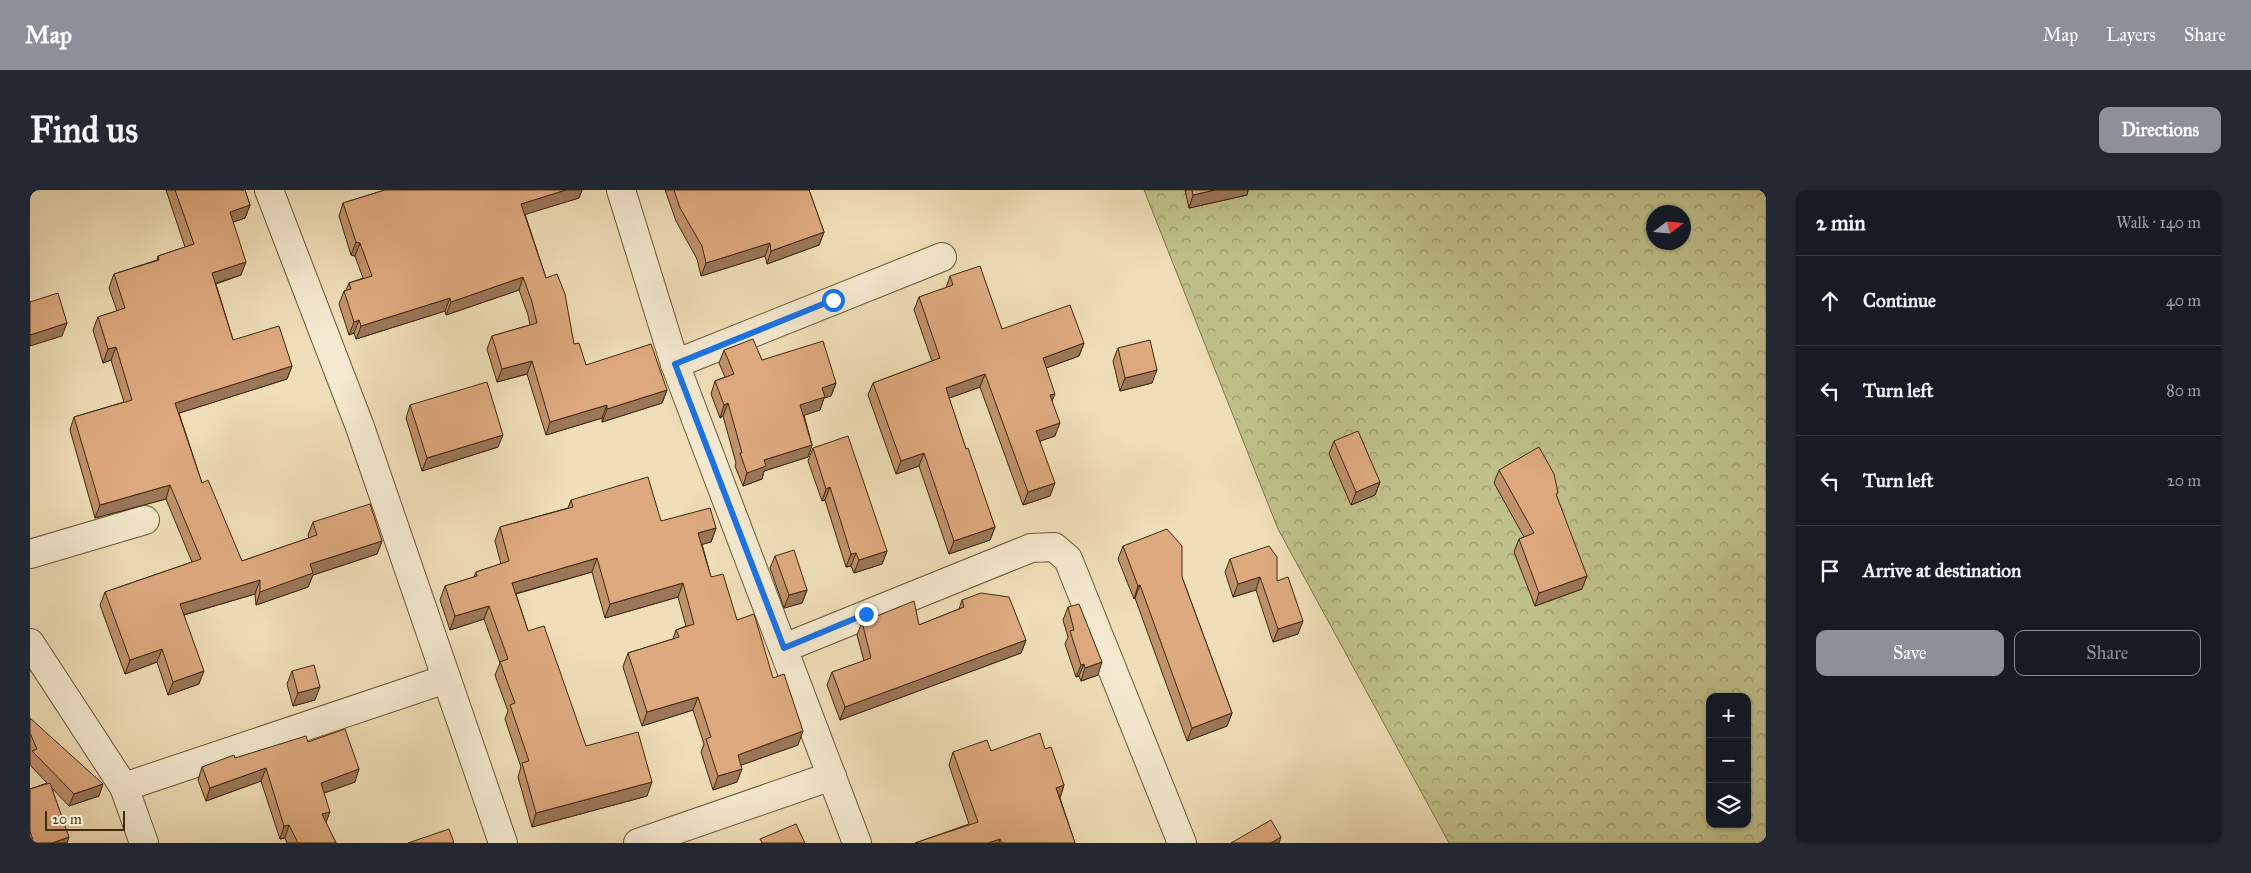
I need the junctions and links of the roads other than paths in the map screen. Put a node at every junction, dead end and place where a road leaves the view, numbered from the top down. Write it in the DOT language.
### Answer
graph roads {
  1 [pos="269,190"];
  2 [pos="621,190"];
  3 [pos="942,257"];
  4 [pos="675,364"];
  5 [pos="145,520"];
  6 [pos="30,554"];
  7 [pos="30,643"];
  8 [pos="784,648"];
  9 [pos="446,679"];
  10 [pos="832,776"];
  11 [pos="124,786"];
  12 [pos="144,843"];
  13 [pos="503,843"];
  14 [pos="638,843"];
  15 [pos="857,843"];
  16 [pos="1182,843"];
  1 -- 9 [label="street"];
  2 -- 4 [label="street"];
  3 -- 4 [label="street"];
  4 -- 8 [label="street"];
  5 -- 6 [label="street"];
  7 -- 11 [label="street"];
  8 -- 10 [label="street"];
  8 -- 16 [label="street"];
  9 -- 11 [label="street"];
  9 -- 13 [label="street"];
  10 -- 14 [label="street"];
  10 -- 15 [label="street"];
  11 -- 12 [label="street"];
}
